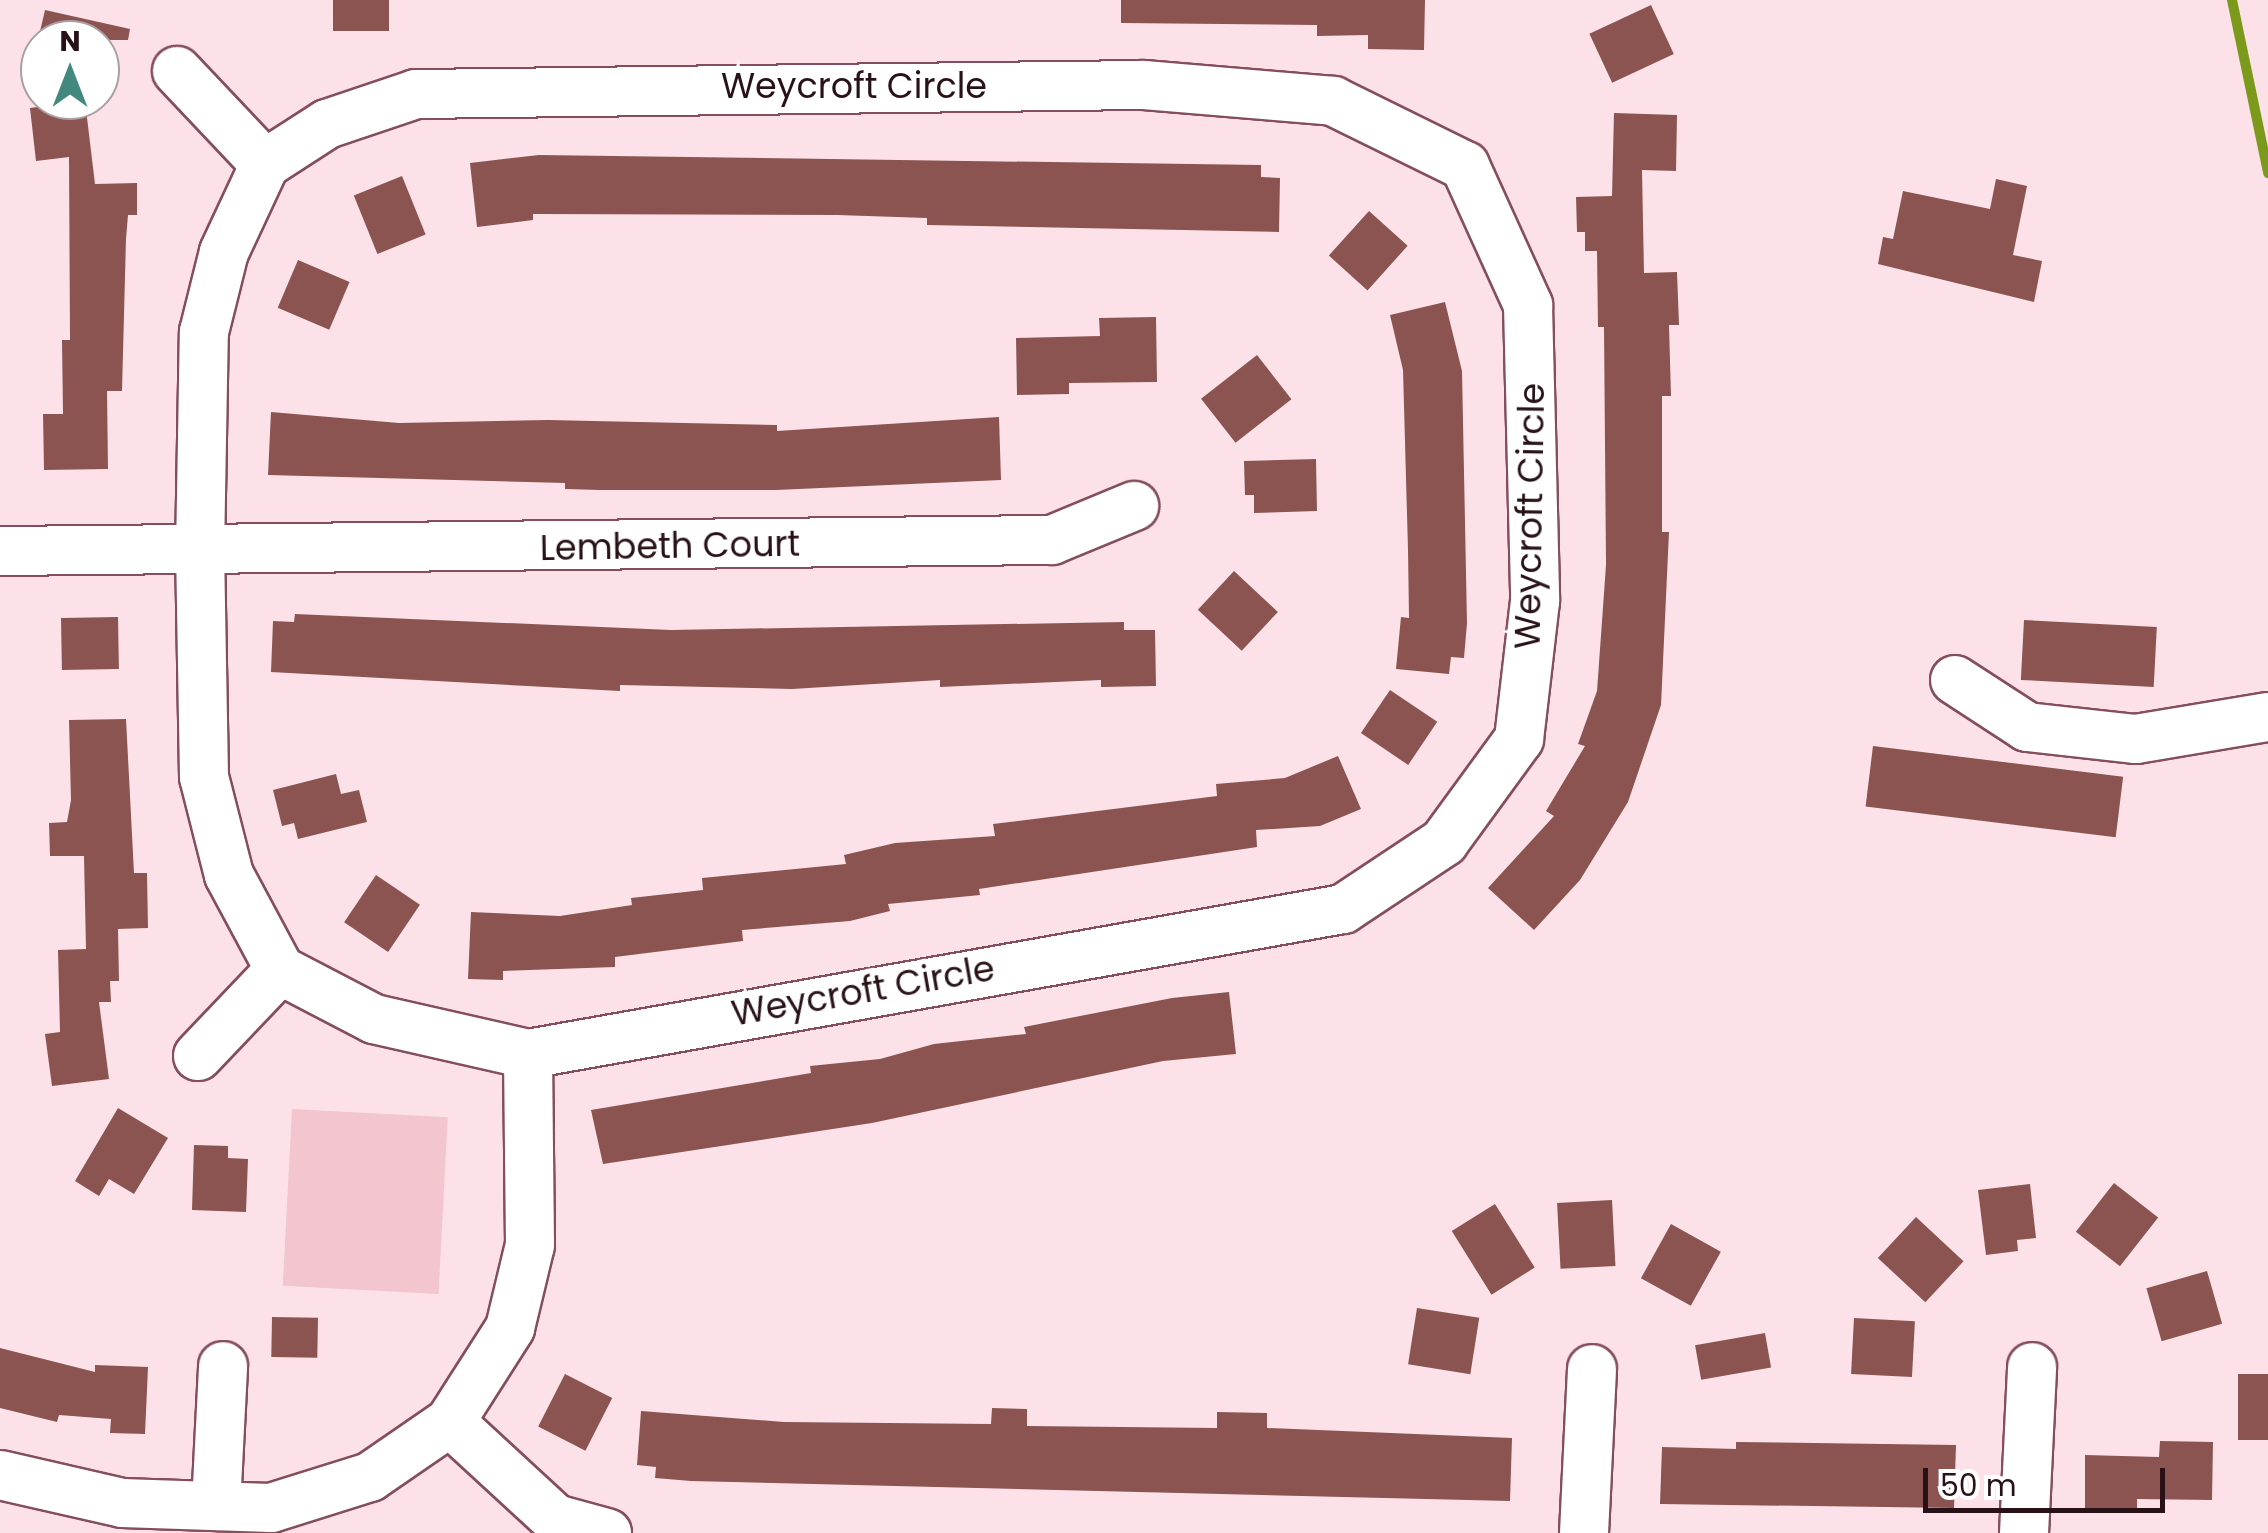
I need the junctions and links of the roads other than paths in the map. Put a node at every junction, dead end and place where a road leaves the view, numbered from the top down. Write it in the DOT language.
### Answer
graph roads {
  1 [pos="177,71"];
  2 [pos="265,164"];
  3 [pos="1134,506"];
  4 [pos="0,551"];
  5 [pos="200,553"];
  6 [pos="1955,680"];
  7 [pos="2268,717"];
  8 [pos="280,970"];
  9 [pos="528,1054"];
  10 [pos="198,1056"];
  11 [pos="223,1366"];
  12 [pos="2032,1367"];
  13 [pos="1592,1369"];
  14 [pos="450,1422"];
  15 [pos="0,1475"];
  16 [pos="216,1506"];
  17 [pos="608,1533"];
  18 [pos="1584,1533"];
  19 [pos="2024,1533"];
  1 -- 2 [label="street"];
  2 -- 5 [label="street"];
  2 -- 9 [label="street, Weycroft Circle"];
  3 -- 5 [label="street, Lembeth Court"];
  4 -- 5 [label="street, Lembeth Court"];
  5 -- 8 [label="street"];
  6 -- 7 [label="street"];
  8 -- 9 [label="street, Weycroft Circle"];
  8 -- 10 [label="street"];
  9 -- 14 [label="street"];
  11 -- 16 [label="street"];
  12 -- 19 [label="street"];
  13 -- 18 [label="street"];
  14 -- 16 [label="street"];
  14 -- 17 [label="street"];
  15 -- 16 [label="street"];
}
